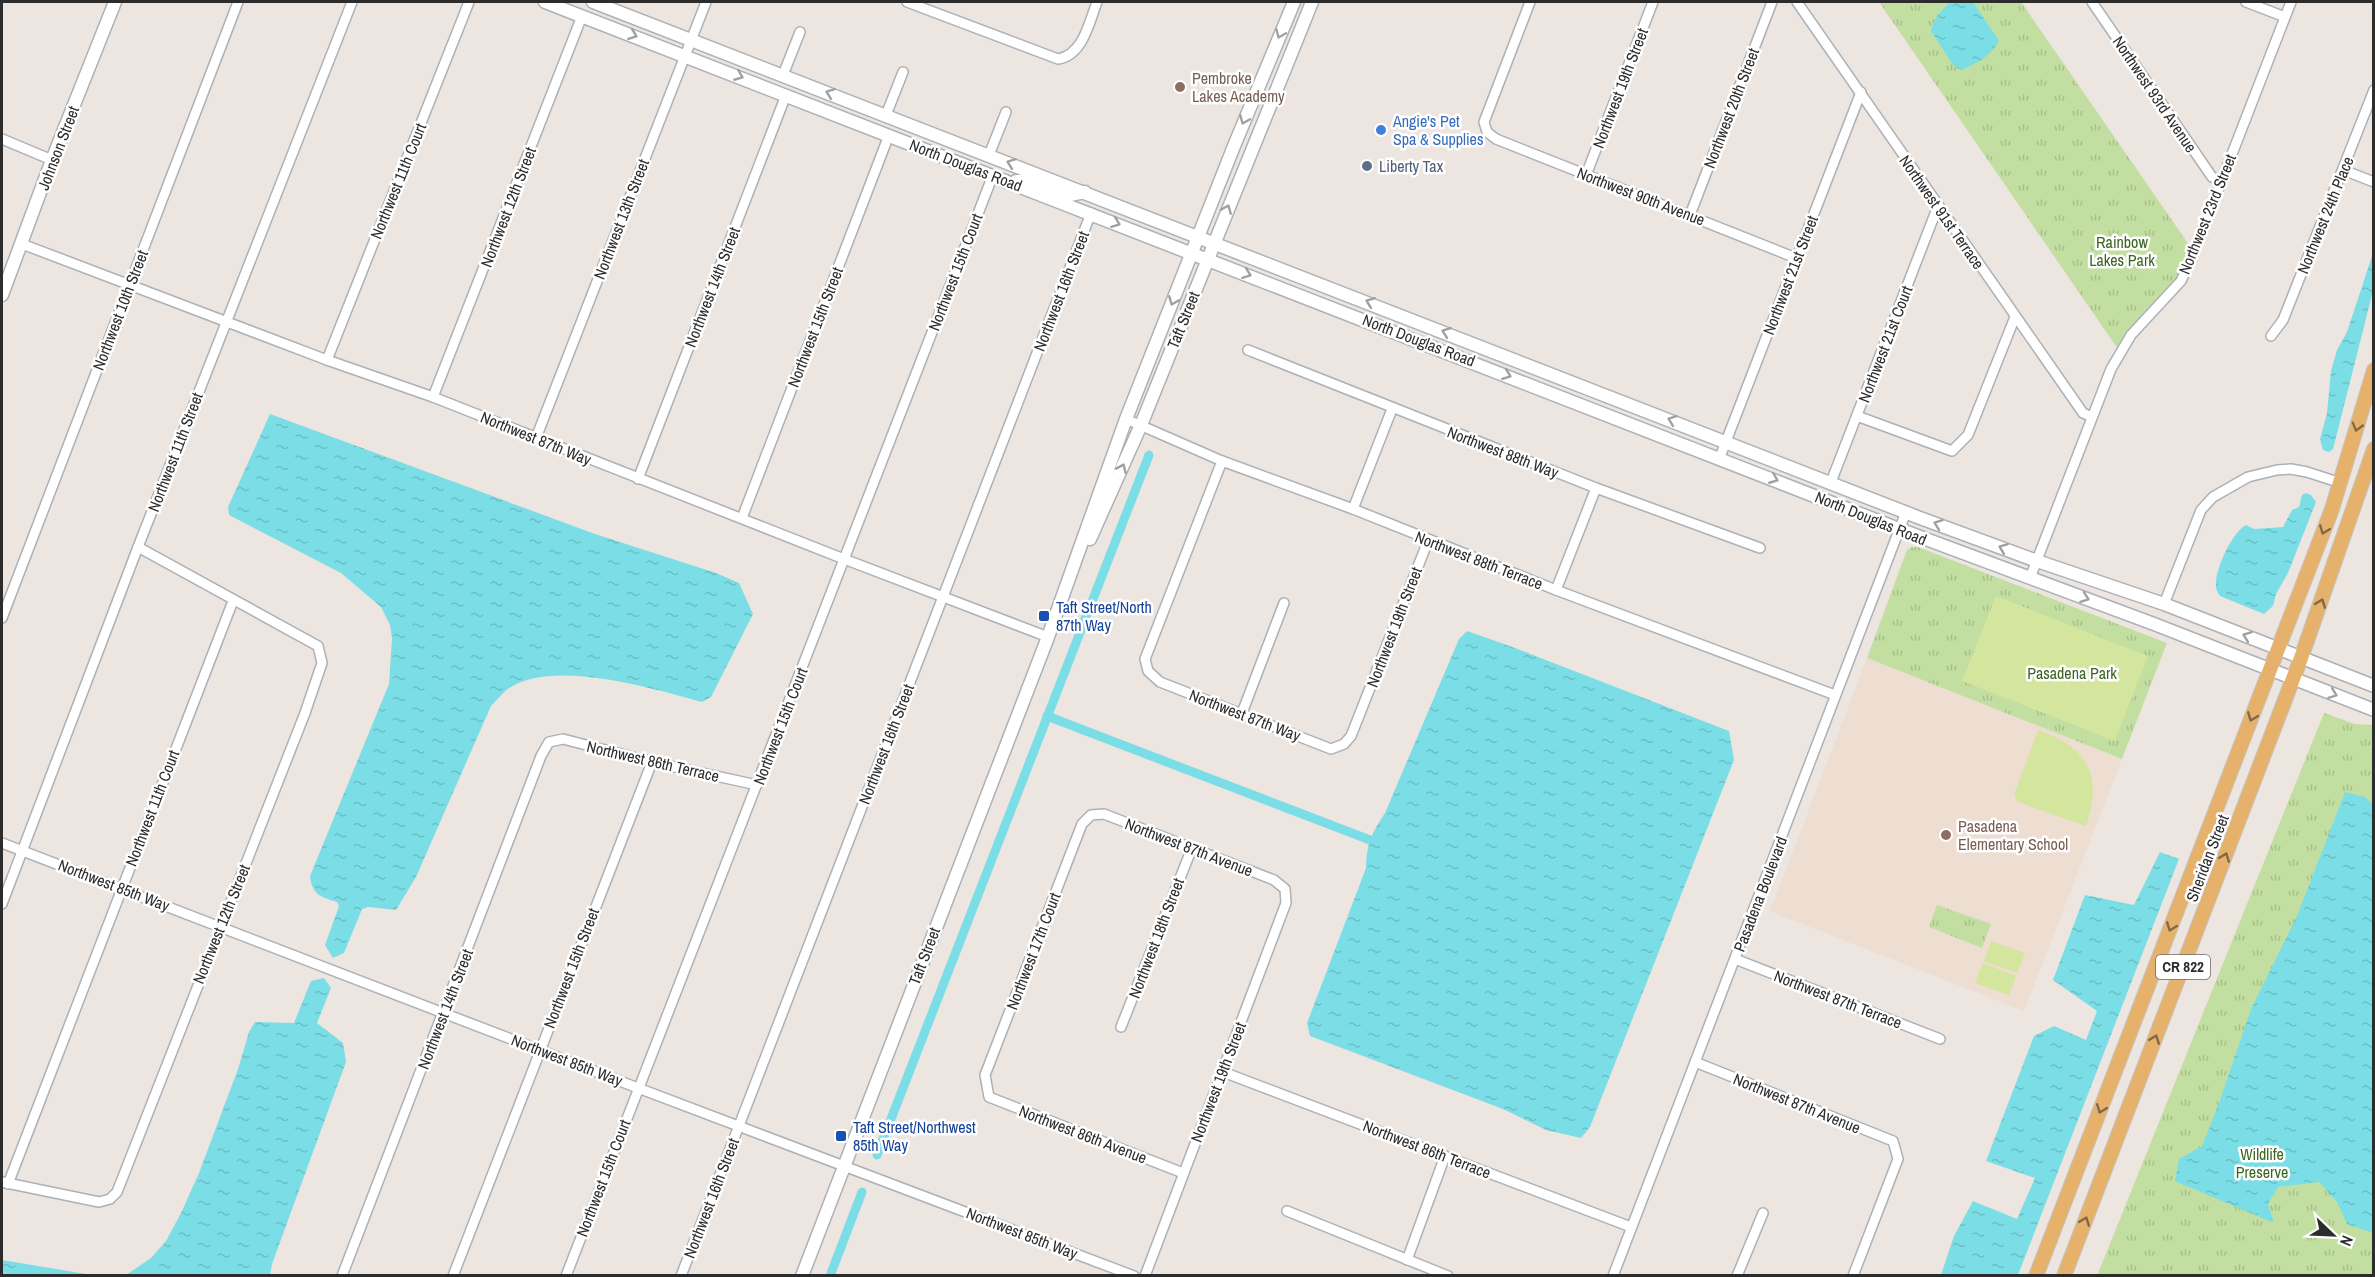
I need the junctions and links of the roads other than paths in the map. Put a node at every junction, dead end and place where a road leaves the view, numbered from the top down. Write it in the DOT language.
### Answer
graph roads {
  1 [pos="115,2"];
  2 [pos="238,2"];
  3 [pos="352,2"];
  4 [pos="469,2"];
  5 [pos="545,2"];
  6 [pos="593,2"];
  7 [pos="706,2"];
  8 [pos="907,2"];
  9 [pos="1097,2"];
  10 [pos="1294,2"];
  11 [pos="1312,2"];
  12 [pos="1530,2"];
  13 [pos="1653,2"];
  14 [pos="1772,2"];
  15 [pos="1797,2"];
  16 [pos="2092,2"];
  17 [pos="2246,2"];
  18 [pos="2291,2"];
  19 [pos="582,16"];
  20 [pos="2285,17"];
  21 [pos="800,32"];
  22 [pos="691,39"];
  23 [pos="685,55"];
  24 [pos="903,72"];
  25 [pos="783,75"];
  26 [pos="2373,90"];
  27 [pos="1861,92"];
  28 [pos="786,95"];
  29 [pos="1006,112"];
  30 [pos="886,115"];
  31 [pos="889,135"];
  32 [pos="2,138"];
  33 [pos="989,155"];
  34 [pos="52,160"];
  35 [pos="2343,170"];
  36 [pos="993,175"];
  37 [pos="1586,175"];
  38 [pos="1006,180"];
  39 [pos="2222,181"];
  40 [pos="2373,182"];
  41 [pos="1086,192"];
  42 [pos="1938,206"];
  43 [pos="1091,213"];
  44 [pos="1690,215"];
  45 [pos="1199,236"];
  46 [pos="1215,242"];
  47 [pos="22,244"];
  48 [pos="1193,252"];
  49 [pos="1208,258"];
  50 [pos="1796,258"];
  51 [pos="129,284"];
  52 [pos="2,295"];
  53 [pos="2015,317"];
  54 [pos="226,321"];
  55 [pos="2271,336"];
  56 [pos="1248,350"];
  57 [pos="327,360"];
  58 [pos="2373,370"];
  59 [pos="433,397"];
  60 [pos="1392,409"];
  61 [pos="1857,416"];
  62 [pos="2092,417"];
  63 [pos="1126,419"];
  64 [pos="1141,425"];
  65 [pos="536,438"];
  66 [pos="1726,441"];
  67 [pos="2373,449"];
  68 [pos="1720,458"];
  69 [pos="1222,461"];
  70 [pos="638,479"];
  71 [pos="1830,482"];
  72 [pos="2341,483"];
  73 [pos="1596,488"];
  74 [pos="1353,509"];
  75 [pos="1906,512"];
  76 [pos="742,518"];
  77 [pos="1899,529"];
  78 [pos="1428,541"];
  79 [pos="138,547"];
  80 [pos="1760,548"];
  81 [pos="844,559"];
  82 [pos="2037,561"];
  83 [pos="2030,578"];
  84 [pos="1556,590"];
  85 [pos="944,595"];
  86 [pos="233,601"];
  87 [pos="1284,603"];
  88 [pos="2164,604"];
  89 [pos="2,618"];
  90 [pos="1048,637"];
  91 [pos="2278,649"];
  92 [pos="2301,658"];
  93 [pos="2270,670"];
  94 [pos="2293,679"];
  95 [pos="2373,686"];
  96 [pos="1835,695"];
  97 [pos="2373,710"];
  98 [pos="1242,713"];
  99 [pos="549,742"];
  100 [pos="1344,744"];
  101 [pos="652,762"];
  102 [pos="757,785"];
  103 [pos="1091,814"];
  104 [pos="2,843"];
  105 [pos="1192,848"];
  106 [pos="22,851"];
  107 [pos="121,888"];
  108 [pos="1285,889"];
  109 [pos="2,904"];
  110 [pos="220,926"];
  111 [pos="1735,959"];
  112 [pos="444,1012"];
  113 [pos="1121,1027"];
  114 [pos="1940,1039"];
  115 [pos="540,1049"];
  116 [pos="1695,1062"];
  117 [pos="1222,1072"];
  118 [pos="638,1088"];
  119 [pos="987,1091"];
  120 [pos="739,1125"];
  121 [pos="1445,1156"];
  122 [pos="844,1165"];
  123 [pos="1183,1173"];
  124 [pos="5,1183"];
  125 [pos="1287,1211"];
  126 [pos="1763,1213"];
  127 [pos="1631,1227"];
  128 [pos="1407,1260"];
  129 [pos="342,1275"];
  130 [pos="453,1275"];
  131 [pos="566,1275"];
  132 [pos="681,1275"];
  133 [pos="802,1275"];
  134 [pos="1134,1275"];
  135 [pos="1145,1275"];
  136 [pos="1448,1275"];
  137 [pos="1613,1275"];
  138 [pos="1737,1275"];
  139 [pos="1852,1275"];
  140 [pos="2036,1275"];
  141 [pos="2064,1275"];
  1 -- 34 [label="main road, Johnson Street"];
  2 -- 51 [label="street, Northwest 10th Street"];
  3 -- 54 [label="street, Northwest 11th Street"];
  4 -- 57 [label="street, Northwest 11th Court"];
  5 -- 19 [label="main road, North Douglas Road"];
  6 -- 22 [label="main road, North Douglas Road"];
  7 -- 22 [label="street, Northwest 13th Street"];
  8 -- 9 [label="street"];
  10 -- 45 [label="main road, Taft Street, one-way"];
  46 -- 11 [label="main road, Taft Street, one-way"];
  12 -- 37 [label="street, Northwest 90th Avenue"];
  13 -- 37 [label="street, Northwest 19th Street"];
  14 -- 44 [label="street, Northwest 20th Street"];
  15 -- 27 [label="street, Northwest 91st Terrace"];
  16 -- 39 [label="street, Northwest 93rd Avenue"];
  17 -- 20 [label="street"];
  18 -- 20 [label="street, Northwest 23rd Street"];
  19 -- 23 [label="main road, North Douglas Road, one-way"];
  19 -- 59 [label="street, Northwest 12th Street"];
  20 -- 39 [label="street, Northwest 23rd Street"];
  21 -- 25 [label="street"];
  22 -- 23 [label="street, Northwest 13th Street"];
  22 -- 25 [label="main road, North Douglas Road"];
  23 -- 28 [label="main road, North Douglas Road, one-way"];
  23 -- 65 [label="street, Northwest 13th Street"];
  24 -- 30 [label="street"];
  30 -- 25 [label="main road, North Douglas Road, one-way"];
  26 -- 35 [label="street, Northwest 24th Place"];
  27 -- 42 [label="street, Northwest 91st Terrace"];
  27 -- 50 [label="street, Northwest 21st Street"];
  28 -- 31 [label="main road, North Douglas Road"];
  28 -- 70 [label="street, Northwest 14th Street"];
  29 -- 33 [label="street"];
  30 -- 33 [label="main road, North Douglas Road"];
  31 -- 36 [label="main road, North Douglas Road"];
  31 -- 76 [label="street, Northwest 15th Street"];
  32 -- 34 [label="street"];
  41 -- 33 [label="main road, North Douglas Road, one-way"];
  34 -- 47 [label="main road, Johnson Street"];
  35 -- 40 [label="street"];
  35 -- 55 [label="street, Northwest 24th Place"];
  36 -- 38 [label="main road, North Douglas Road"];
  36 -- 81 [label="street, Northwest 15th Court"];
  37 -- 44 [label="street, Northwest 90th Avenue"];
  38 -- 41 [label="main road"];
  38 -- 43 [label="main road, North Douglas Road"];
  39 -- 62 [label="street, Northwest 23rd Street"];
  41 -- 45 [label="main road, North Douglas Road"];
  42 -- 53 [label="street, Northwest 91st Terrace"];
  42 -- 61 [label="street, Northwest 21st Court"];
  43 -- 48 [label="main road, North Douglas Road, one-way"];
  43 -- 85 [label="street, Northwest 16th Street"];
  44 -- 50 [label="street, Northwest 90th Avenue"];
  45 -- 46 [label="main road, North Douglas Road"];
  45 -- 48 [label="main road, Taft Street"];
  46 -- 49 [label="main road, Taft Street"];
  66 -- 46 [label="main road, North Douglas Road, one-way"];
  47 -- 51 [label="street, Northwest 87th Way"];
  47 -- 52 [label="main road, Johnson Street"];
  48 -- 49 [label="main road, North Douglas Road"];
  48 -- 63 [label="main road, Taft Street, one-way"];
  49 -- 64 [label="main road, Taft Street"];
  49 -- 68 [label="main road, North Douglas Road, one-way"];
  50 -- 66 [label="street, Northwest 21st Street"];
  51 -- 54 [label="street, Northwest 87th Way"];
  51 -- 89 [label="street, Northwest 10th Street"];
  53 -- 61 [label="street"];
  53 -- 62 [label="street, Northwest 91st Terrace"];
  54 -- 57 [label="street, Northwest 87th Way"];
  54 -- 79 [label="street, Northwest 11th Street"];
  56 -- 60 [label="street, Northwest 88th Way"];
  57 -- 59 [label="street, Northwest 87th Way"];
  58 -- 72 [label="main road, Sheridan Street / CR 822, one-way"];
  59 -- 65 [label="street, Northwest 87th Way"];
  60 -- 73 [label="street, Northwest 88th Way"];
  60 -- 74 [label="street"];
  61 -- 71 [label="street, Northwest 21st Court"];
  62 -- 82 [label="street, Northwest 23rd Street"];
  63 -- 64 [label="street, Northwest 88th Terrace"];
  63 -- 90 [label="main road, Taft Street"];
  64 -- 69 [label="street, Northwest 88th Terrace"];
  90 -- 64 [label="main road, Taft Street, one-way"];
  65 -- 70 [label="street, Northwest 87th Way"];
  66 -- 68 [label="street, Northwest 21st Street"];
  66 -- 71 [label="main road, North Douglas Road"];
  92 -- 67 [label="main road, Sheridan Street / CR 822, one-way"];
  68 -- 77 [label="main road, North Douglas Road, one-way"];
  69 -- 74 [label="street, Northwest 88th Terrace"];
  69 -- 98 [label="street, Northwest 87th Way"];
  70 -- 76 [label="street, Northwest 87th Way"];
  71 -- 75 [label="main road, North Douglas Road"];
  72 -- 88 [label="street"];
  72 -- 91 [label="main road, Sheridan Street / CR 822, one-way"];
  73 -- 80 [label="street, Northwest 88th Way"];
  73 -- 84 [label="street"];
  74 -- 78 [label="street, Northwest 88th Terrace"];
  75 -- 77 [label="street, Pasadena Boulevard"];
  82 -- 75 [label="main road, North Douglas Road, one-way"];
  76 -- 81 [label="street, Northwest 87th Way"];
  77 -- 83 [label="main road, North Douglas Road"];
  77 -- 96 [label="street, Pasadena Boulevard"];
  78 -- 84 [label="street, Northwest 88th Terrace"];
  78 -- 100 [label="street, Northwest 19th Street"];
  79 -- 86 [label="street"];
  79 -- 106 [label="street, Northwest 11th Street"];
  81 -- 85 [label="street, Northwest 87th Way"];
  81 -- 102 [label="street, Northwest 15th Court"];
  82 -- 83 [label="street, Northwest 23rd Street"];
  82 -- 88 [label="main road, North Douglas Road"];
  83 -- 93 [label="main road, North Douglas Road, one-way"];
  84 -- 96 [label="street, Northwest 88th Terrace"];
  85 -- 90 [label="street, Northwest 87th Way"];
  85 -- 120 [label="street, Northwest 16th Street"];
  86 -- 107 [label="street, Northwest 11th Court"];
  86 -- 110 [label="street, Northwest 12th Street"];
  87 -- 98 [label="street"];
  91 -- 88 [label="main road, North Douglas Road, one-way"];
  90 -- 122 [label="main road, Taft Street"];
  91 -- 92 [label="main road, North Douglas Road"];
  91 -- 93 [label="main road, Sheridan Street / CR 822"];
  92 -- 94 [label="main road, Sheridan Street / CR 822"];
  92 -- 95 [label="main road, North Douglas Road"];
  93 -- 94 [label="main road, North Douglas Road"];
  93 -- 140 [label="main road, Sheridan Street / CR 822, one-way"];
  94 -- 97 [label="main road, North Douglas Road, one-way"];
  141 -- 94 [label="main road, Sheridan Street / CR 822, one-way"];
  96 -- 111 [label="street, Pasadena Boulevard"];
  98 -- 100 [label="street, Northwest 87th Way"];
  99 -- 101 [label="street, Northwest 86th Terrace"];
  99 -- 112 [label="street, Northwest 14th Street"];
  101 -- 102 [label="street, Northwest 86th Terrace"];
  101 -- 115 [label="street, Northwest 15th Street"];
  102 -- 118 [label="street, Northwest 15th Court"];
  103 -- 105 [label="street, Northwest 87th Avenue"];
  103 -- 119 [label="street, Northwest 17th Court"];
  104 -- 106 [label="street, Northwest 85th Way"];
  105 -- 108 [label="street, Northwest 87th Avenue"];
  105 -- 113 [label="street, Northwest 18th Street"];
  106 -- 107 [label="street, Northwest 85th Way"];
  106 -- 109 [label="street, Northwest 11th Street"];
  107 -- 110 [label="street, Northwest 85th Way"];
  107 -- 124 [label="street, Northwest 11th Court"];
  108 -- 117 [label="street, Northwest 19th Street"];
  110 -- 112 [label="street, Northwest 85th Way"];
  110 -- 124 [label="street, Northwest 12th Street"];
  111 -- 114 [label="street, Northwest 87th Terrace"];
  111 -- 116 [label="street, Pasadena Boulevard"];
  112 -- 115 [label="street, Northwest 85th Way"];
  112 -- 129 [label="street, Northwest 14th Street"];
  115 -- 118 [label="street, Northwest 85th Way"];
  115 -- 130 [label="street, Northwest 15th Street"];
  116 -- 127 [label="street, Pasadena Boulevard"];
  116 -- 139 [label="street, Northwest 87th Avenue"];
  117 -- 121 [label="street, Northwest 86th Terrace"];
  117 -- 123 [label="street, Northwest 19th Street"];
  118 -- 120 [label="street, Northwest 85th Way"];
  118 -- 131 [label="street, Northwest 15th Court"];
  119 -- 123 [label="street, Northwest 86th Avenue"];
  120 -- 122 [label="street, Northwest 85th Way"];
  120 -- 132 [label="street, Northwest 16th Street"];
  121 -- 127 [label="street, Northwest 86th Terrace"];
  121 -- 128 [label="street"];
  122 -- 133 [label="main road, Taft Street"];
  122 -- 134 [label="street, Northwest 85th Way"];
  123 -- 135 [label="street, Northwest 19th Street"];
  125 -- 128 [label="street"];
  126 -- 138 [label="street"];
  127 -- 137 [label="street, Pasadena Boulevard"];
  128 -- 136 [label="street"];
}
